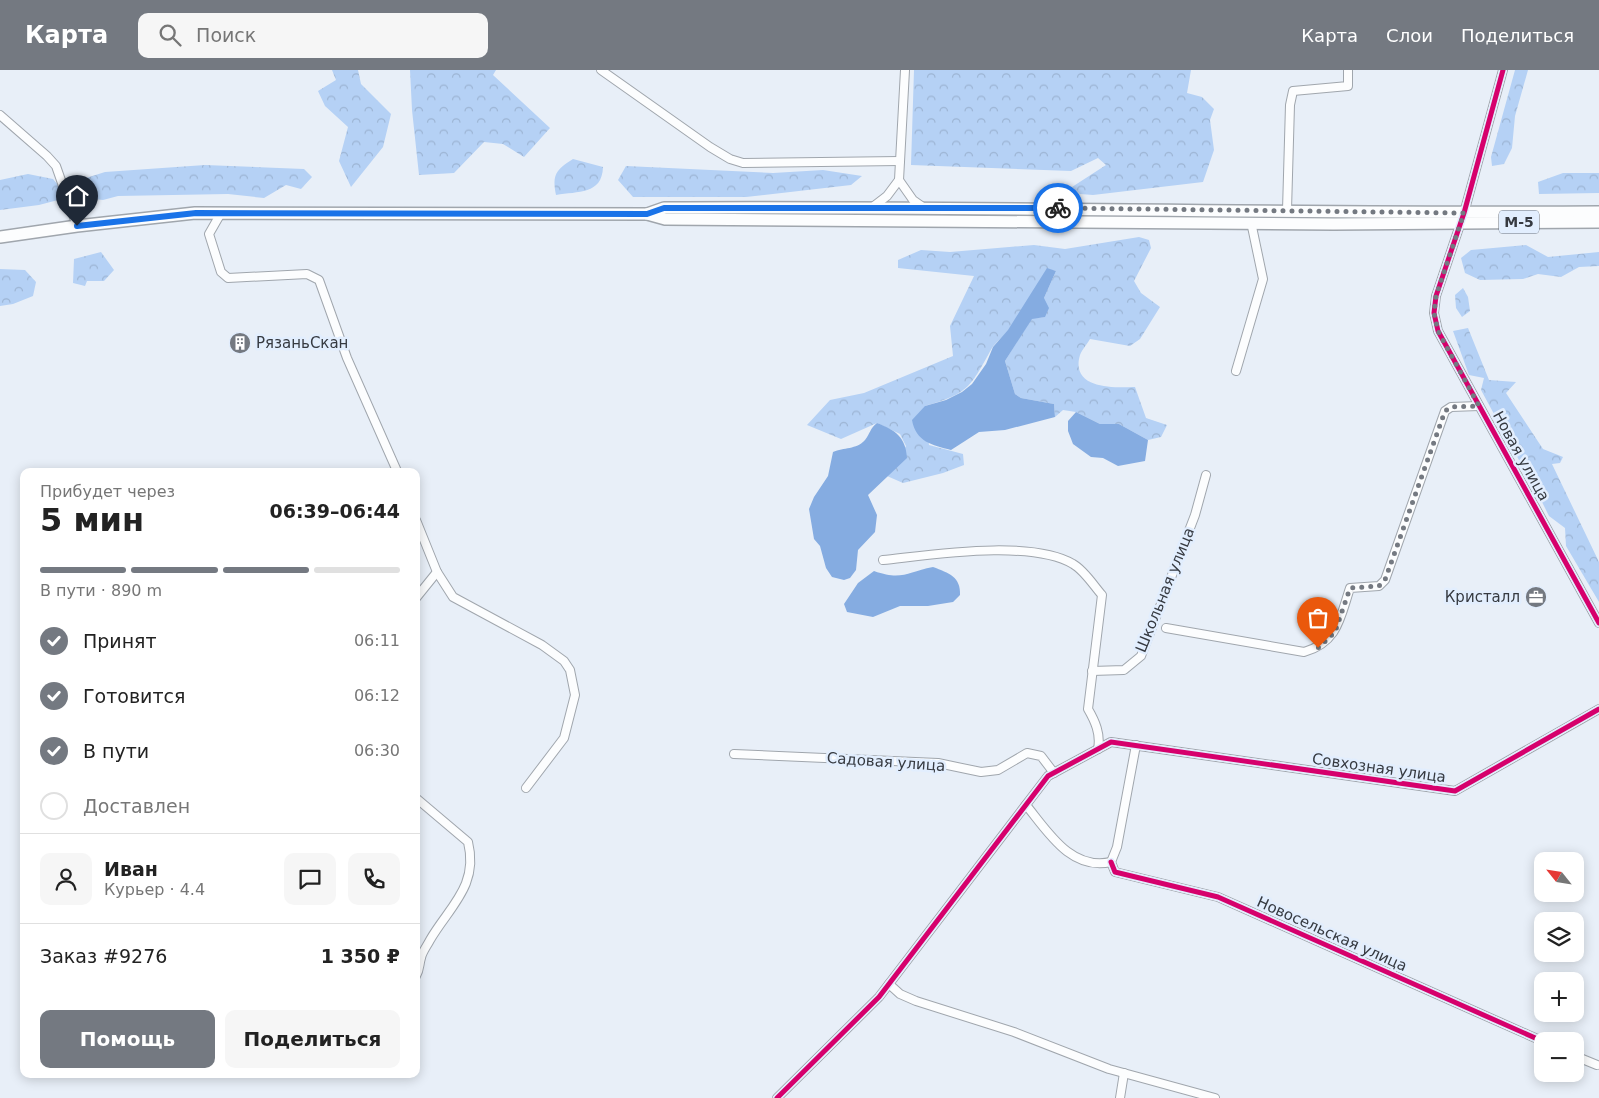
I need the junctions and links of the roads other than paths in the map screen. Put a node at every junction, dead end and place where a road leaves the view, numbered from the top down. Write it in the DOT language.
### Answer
graph roads {
  1 [pos="601,70"];
  2 [pos="905,70"];
  3 [pos="1348,70"];
  4 [pos="1503,70"];
  5 [pos="0,115"];
  6 [pos="900,161"];
  7 [pos="899,180"];
  8 [pos="874,206"];
  9 [pos="923,207"];
  10 [pos="1287,210"];
  11 [pos="1599,212"];
  12 [pos="221,213"];
  13 [pos="647,214"];
  14 [pos="1462,218"];
  15 [pos="1251,222"];
  16 [pos="1599,222"];
  17 [pos="1440,223"];
  18 [pos="77,226"];
  19 [pos="0,237"];
  20 [pos="1456,240"];
  21 [pos="1236,371"];
  22 [pos="1479,406"];
  23 [pos="396,468"];
  24 [pos="1206,475"];
  25 [pos="420,530"];
  26 [pos="883,560"];
  27 [pos="437,572"];
  28 [pos="420,593"];
  29 [pos="1599,623"];
  30 [pos="1166,628"];
  31 [pos="1092,671"];
  32 [pos="1599,709"];
  33 [pos="1136,745"];
  34 [pos="1098,749"];
  35 [pos="734,754"];
  36 [pos="1054,773"];
  37 [pos="526,788"];
  38 [pos="420,801"];
  39 [pos="1026,805"];
  40 [pos="1111,862"];
  41 [pos="420,968"];
  42 [pos="889,984"];
  43 [pos="1534,1037"];
  44 [pos="1584,1060"];
  45 [pos="1597,1066"];
  46 [pos="1124,1073"];
  47 [pos="777,1098"];
  48 [pos="1120,1098"];
  49 [pos="1215,1098"];
  1 -- 6 [label="street"];
  2 -- 6 [label="street"];
  3 -- 10 [label="street"];
  4 -- 14 [label="street, Новая улица"];
  5 -- 18 [label="street"];
  6 -- 7 [label="street"];
  7 -- 8 [label="street"];
  7 -- 9 [label="street"];
  8 -- 9 [label="highway, М-5"];
  8 -- 13 [label="highway, М-5"];
  9 -- 10 [label="highway, М-5"];
  10 -- 14 [label="highway, М-5"];
  11 -- 14 [label="highway, М-5"];
  12 -- 13 [label="highway, М-5"];
  12 -- 18 [label="highway, М-5"];
  12 -- 23 [label="street"];
  13 -- 15 [label="highway, М-5"];
  14 -- 16 [label="highway, М-5"];
  14 -- 17 [label="highway, М-5"];
  14 -- 20 [label="street, Новая улица"];
  15 -- 17 [label="highway, М-5"];
  15 -- 21 [label="street"];
  17 -- 20 [label="street"];
  18 -- 19 [label="highway, М-5"];
  20 -- 22 [label="street, Новая улица"];
  22 -- 29 [label="street, Новая улица"];
  22 -- 30 [label="street"];
  24 -- 31 [label="street, Школьная улица"];
  25 -- 27 [label="street"];
  26 -- 31 [label="street"];
  27 -- 28 [label="street"];
  27 -- 37 [label="street"];
  31 -- 34 [label="street"];
  32 -- 33 [label="street, Совхозная улица"];
  33 -- 34 [label="street, Совхозная улица"];
  33 -- 40 [label="street"];
  34 -- 36 [label="street, Совхозная улица"];
  35 -- 36 [label="street, Садовая улица"];
  36 -- 39 [label="street, Совхозная улица"];
  38 -- 41 [label="street"];
  39 -- 40 [label="street"];
  39 -- 42 [label="street, Совхозная улица"];
  40 -- 43 [label="street, Новосельская улица"];
  42 -- 46 [label="street"];
  42 -- 47 [label="street, Совхозная улица"];
  44 -- 45 [label="street"];
  46 -- 48 [label="street"];
  46 -- 49 [label="street"];
}
